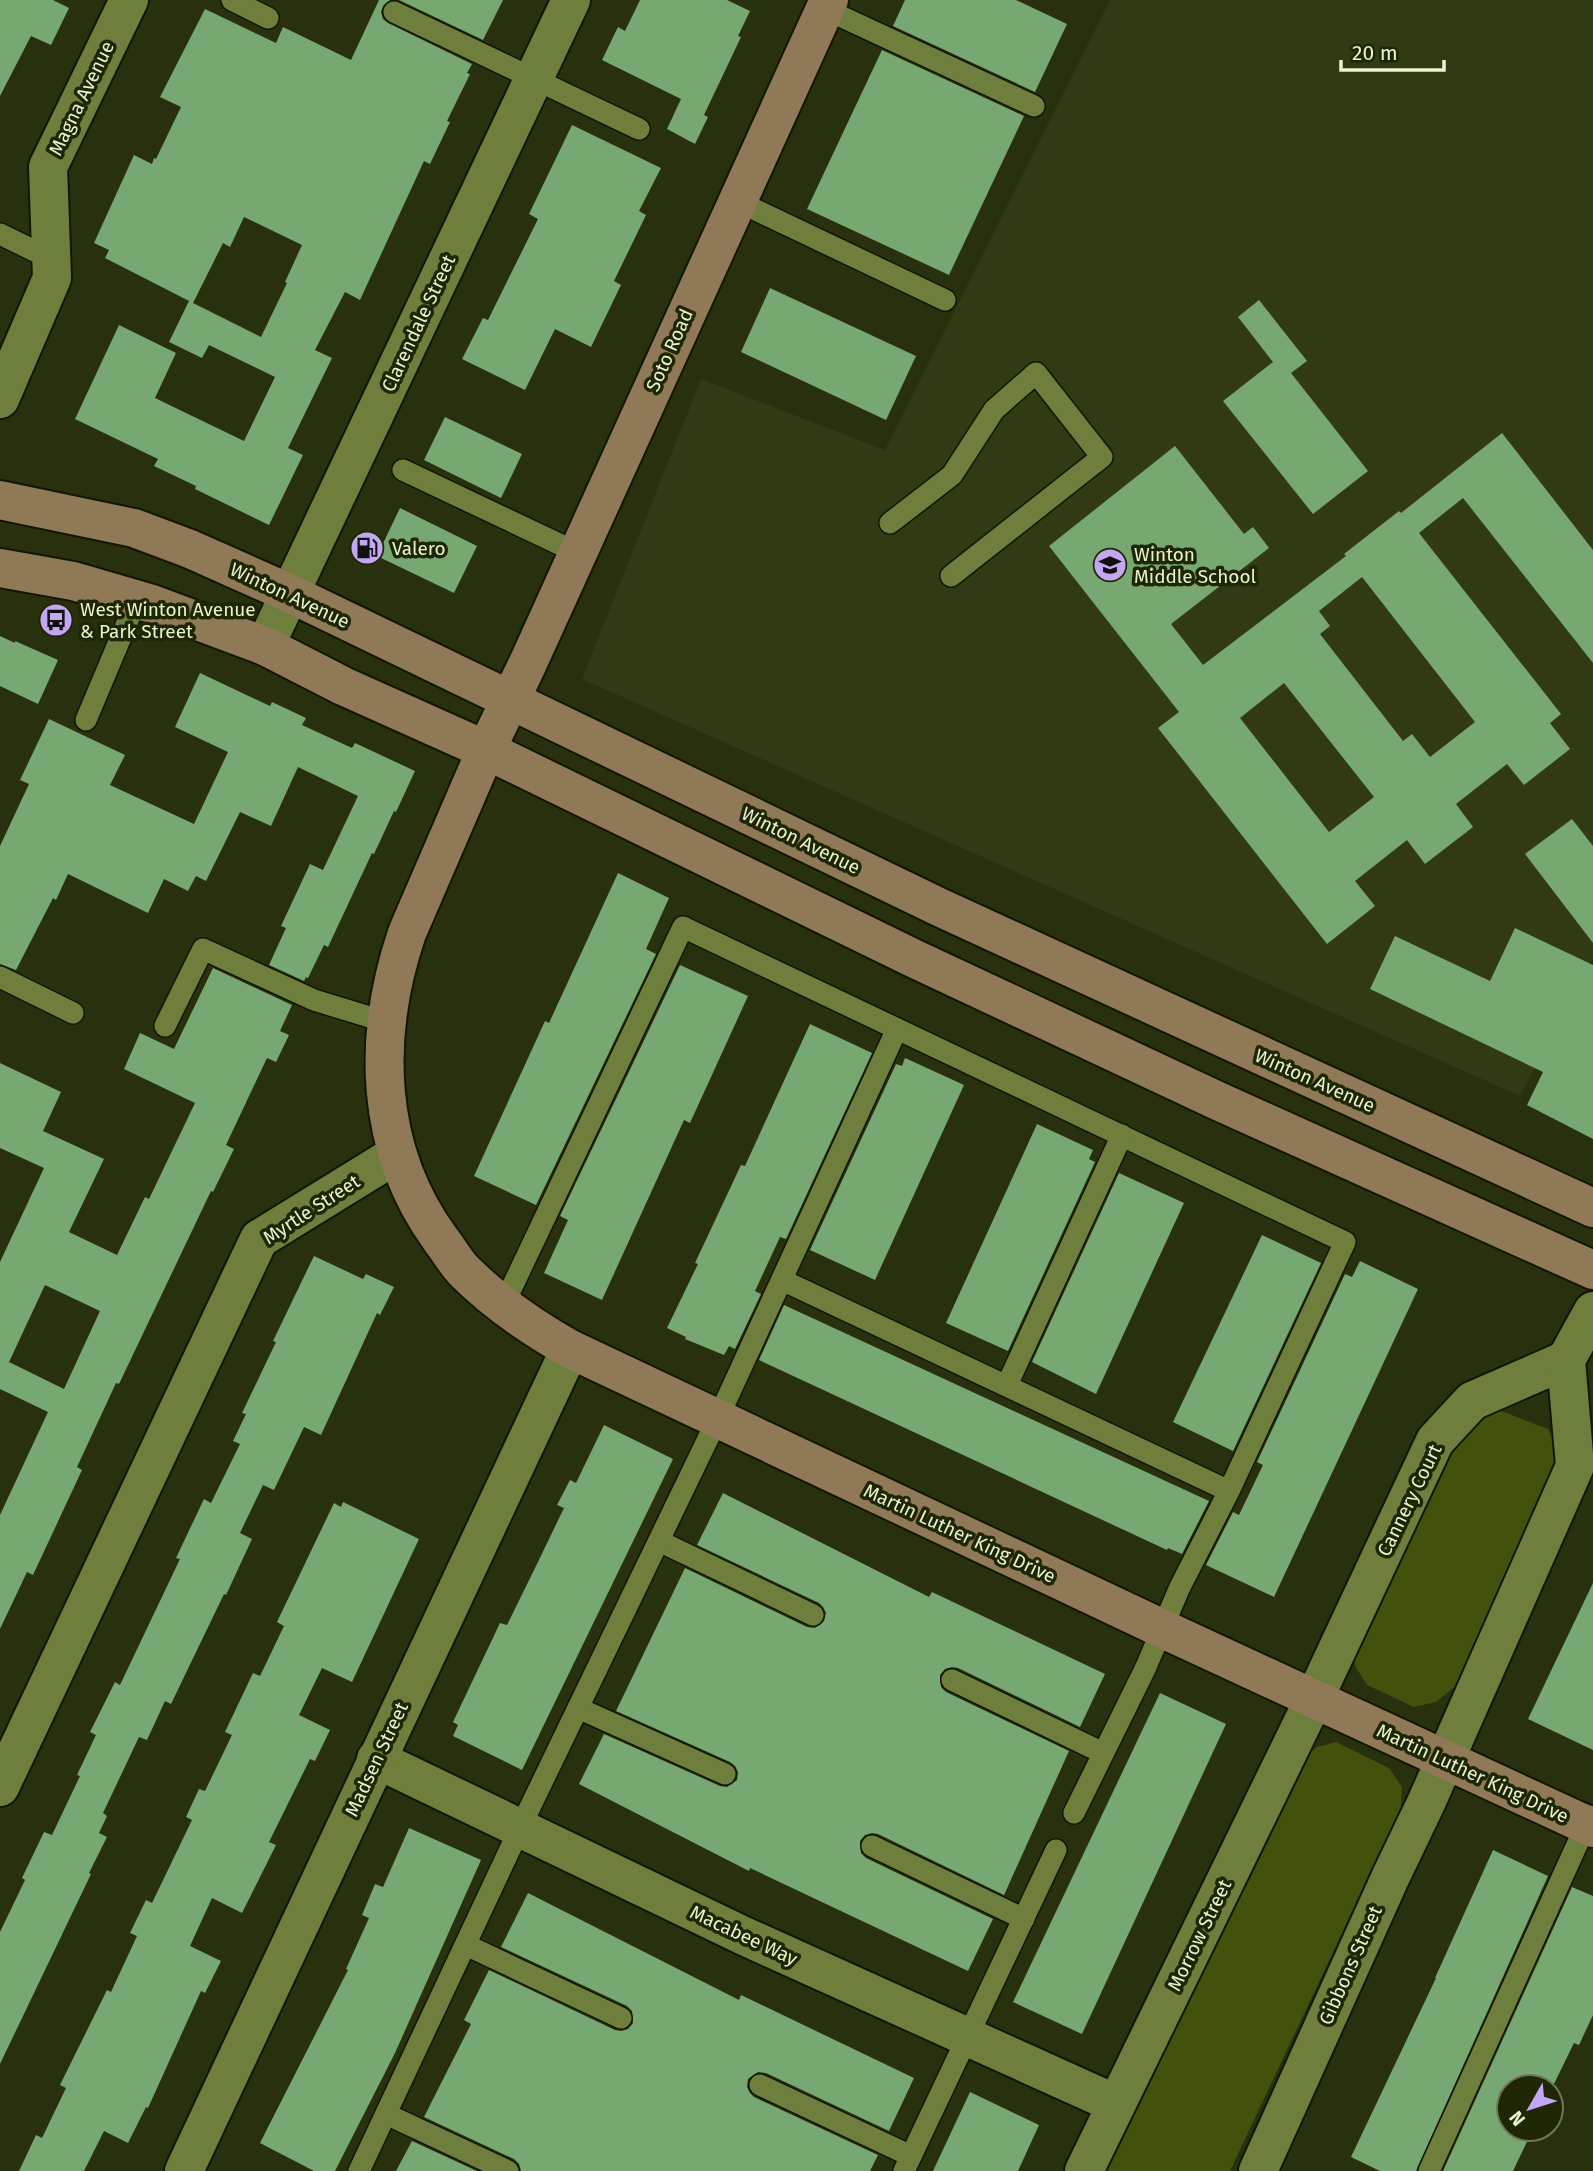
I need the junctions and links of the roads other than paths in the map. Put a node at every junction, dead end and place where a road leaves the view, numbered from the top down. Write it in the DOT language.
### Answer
graph roads {
  1 [pos="129,0"];
  2 [pos="232,0"];
  3 [pos="571,0"];
  4 [pos="827,5"];
  5 [pos="394,12"];
  6 [pos="268,18"];
  7 [pos="534,78"];
  8 [pos="1034,106"];
  9 [pos="639,129"];
  10 [pos="737,201"];
  11 [pos="0,234"];
  12 [pos="51,259"];
  13 [pos="945,300"];
  14 [pos="0,399"];
  15 [pos="403,470"];
  16 [pos="0,500"];
  17 [pos="890,523"];
  18 [pos="578,553"];
  19 [pos="0,568"];
  20 [pos="951,576"];
  21 [pos="289,593"];
  22 [pos="137,600"];
  23 [pos="265,646"];
  24 [pos="511,701"];
  25 [pos="86,720"];
  26 [pos="486,750"];
  27 [pos="0,977"];
  28 [pos="73,1013"];
  29 [pos="386,1022"];
  30 [pos="165,1026"];
  31 [pos="897,1029"];
  32 [pos="1122,1135"];
  33 [pos="397,1154"];
  34 [pos="1593,1208"];
  35 [pos="1593,1270"];
  36 [pos="782,1280"];
  37 [pos="503,1306"];
  38 [pos="1593,1311"];
  39 [pos="570,1349"];
  40 [pos="1566,1360"];
  41 [pos="1007,1385"];
  42 [pos="718,1418"];
  43 [pos="1229,1491"];
  44 [pos="659,1541"];
  45 [pos="813,1615"];
  46 [pos="1163,1629"];
  47 [pos="952,1680"];
  48 [pos="1314,1699"];
  49 [pos="578,1708"];
  50 [pos="1103,1753"];
  51 [pos="376,1759"];
  52 [pos="1444,1760"];
  53 [pos="725,1774"];
  54 [pos="0,1787"];
  55 [pos="1074,1813"];
  56 [pos="1591,1821"];
  57 [pos="520,1828"];
  58 [pos="872,1846"];
  59 [pos="1056,1850"];
  60 [pos="1024,1919"];
  61 [pos="466,1945"];
  62 [pos="621,2018"];
  63 [pos="968,2037"];
  64 [pos="760,2085"];
  65 [pos="1116,2104"];
  66 [pos="386,2114"];
  67 [pos="907,2164"];
  68 [pos="188,2170"];
  69 [pos="359,2171"];
  70 [pos="508,2171"];
  71 [pos="1084,2171"];
  72 [pos="1258,2171"];
  73 [pos="1429,2171"];
  1 -- 12 [label="street, Magna Avenue"];
  2 -- 6 [label="lane"];
  3 -- 7 [label="street, Clarendale Street"];
  4 -- 8 [label="lane"];
  4 -- 10 [label="main road, Soto Road"];
  5 -- 7 [label="lane"];
  7 -- 9 [label="lane"];
  7 -- 21 [label="street, Clarendale Street"];
  10 -- 13 [label="lane"];
  10 -- 18 [label="main road, Soto Road"];
  11 -- 12 [label="lane"];
  12 -- 14 [label="street, Magna Avenue"];
  15 -- 18 [label="lane"];
  16 -- 21 [label="main road, Winton Avenue"];
  17 -- 20 [label="lane"];
  18 -- 24 [label="main road, Soto Road"];
  19 -- 22 [label="main road"];
  21 -- 23 [label="street, Clarendale Street"];
  21 -- 24 [label="main road, Winton Avenue"];
  22 -- 23 [label="main road"];
  22 -- 25 [label="lane"];
  23 -- 26 [label="main road"];
  24 -- 26 [label="main road"];
  24 -- 34 [label="main road, Winton Avenue"];
  26 -- 29 [label="main road"];
  26 -- 35 [label="main road"];
  27 -- 28 [label="lane"];
  29 -- 30 [label="lane"];
  29 -- 33 [label="main road"];
  31 -- 32 [label="lane"];
  31 -- 36 [label="lane"];
  31 -- 37 [label="lane"];
  32 -- 41 [label="lane"];
  32 -- 43 [label="lane"];
  33 -- 37 [label="main road, Martin Luther King Drive"];
  33 -- 54 [label="street, Myrtle Street"];
  36 -- 41 [label="lane"];
  36 -- 42 [label="lane"];
  37 -- 39 [label="main road, Martin Luther King Drive"];
  38 -- 40 [label="street"];
  39 -- 42 [label="main road, Martin Luther King Drive"];
  39 -- 51 [label="street, Madsen Street"];
  40 -- 48 [label="street, Cannery Court"];
  40 -- 52 [label="street"];
  41 -- 43 [label="lane"];
  42 -- 44 [label="lane"];
  42 -- 46 [label="main road, Martin Luther King Drive"];
  43 -- 46 [label="lane"];
  44 -- 45 [label="lane"];
  44 -- 49 [label="lane"];
  46 -- 48 [label="main road, Martin Luther King Drive"];
  46 -- 50 [label="lane"];
  47 -- 50 [label="lane"];
  48 -- 52 [label="main road, Martin Luther King Drive"];
  48 -- 65 [label="street, Morrow Street"];
  49 -- 53 [label="lane"];
  49 -- 57 [label="lane"];
  50 -- 55 [label="lane"];
  51 -- 57 [label="street, Macabee Way"];
  51 -- 68 [label="street, Madsen Street"];
  52 -- 56 [label="main road, Martin Luther King Drive"];
  52 -- 72 [label="street, Gibbons Street"];
  56 -- 73 [label="lane"];
  57 -- 61 [label="lane"];
  57 -- 63 [label="street, Macabee Way"];
  58 -- 60 [label="lane"];
  59 -- 60 [label="lane"];
  60 -- 63 [label="lane"];
  61 -- 62 [label="lane"];
  61 -- 66 [label="lane"];
  63 -- 65 [label="street, Macabee Way"];
  63 -- 67 [label="lane"];
  64 -- 67 [label="lane"];
  65 -- 71 [label="street, Morrow Street"];
  66 -- 69 [label="lane"];
  66 -- 70 [label="lane"];
}
